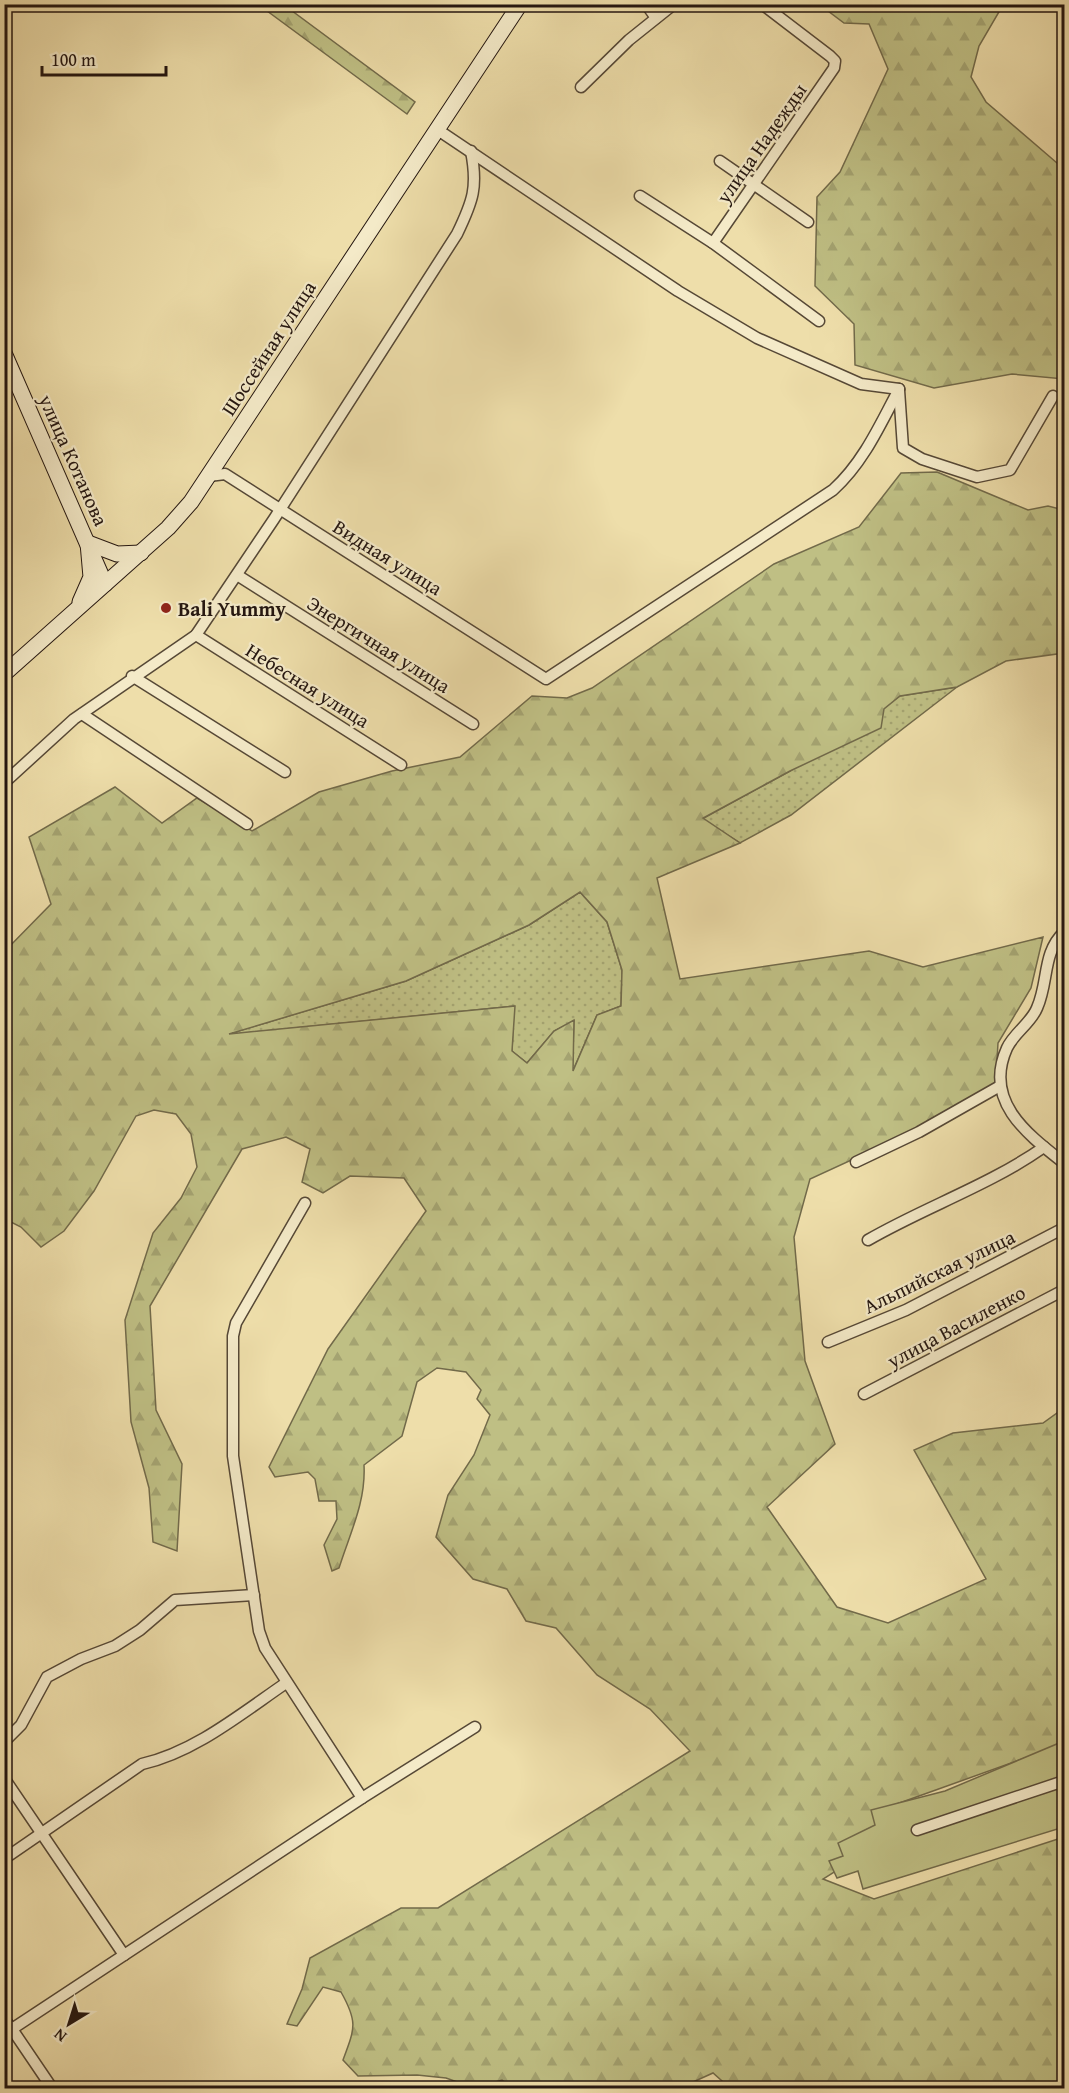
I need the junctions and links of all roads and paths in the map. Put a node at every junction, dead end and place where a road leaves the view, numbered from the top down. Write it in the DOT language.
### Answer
graph roads {
  1 [pos="520,4"];
  2 [pos="646,4"];
  3 [pos="674,4"];
  4 [pos="762,4"];
  5 [pos="656,18"];
  6 [pos="582,87"];
  7 [pos="438,130"];
  8 [pos="471,151"];
  9 [pos="720,161"];
  10 [pos="754,185"];
  11 [pos="640,196"];
  12 [pos="808,222"];
  13 [pos="713,243"];
  14 [pos="819,321"];
  15 [pos="4,353"];
  16 [pos="899,389"];
  17 [pos="1053,396"];
  18 [pos="209,476"];
  19 [pos="280,510"];
  20 [pos="88,543"];
  21 [pos="141,553"];
  22 [pos="237,575"];
  23 [pos="105,584"];
  24 [pos="77,609"];
  25 [pos="196,635"];
  26 [pos="4,674"];
  27 [pos="132,676"];
  28 [pos="82,714"];
  29 [pos="473,724"];
  30 [pos="402,765"];
  31 [pos="285,772"];
  32 [pos="4,783"];
  33 [pos="247,824"];
  34 [pos="1065,932"];
  35 [pos="1000,1086"];
  36 [pos="1044,1147"];
  37 [pos="856,1162"];
  38 [pos="1065,1163"];
  39 [pos="305,1203"];
  40 [pos="1065,1228"];
  41 [pos="868,1240"];
  42 [pos="1065,1290"];
  43 [pos="828,1342"];
  44 [pos="864,1394"];
  45 [pos="254,1594"];
  46 [pos="286,1683"];
  47 [pos="475,1727"];
  48 [pos="4,1742"];
  49 [pos="4,1778"];
  50 [pos="1065,1781"];
  51 [pos="362,1798"];
  52 [pos="917,1830"];
  53 [pos="42,1833"];
  54 [pos="4,1859"];
  55 [pos="124,1955"];
  56 [pos="4,2019"];
  57 [pos="8,2032"];
  58 [pos="52,2088"];
  1 -- 7 [label="street, Шоссейная улица"];
  2 -- 5 [label="street"];
  3 -- 5 [label="street"];
  4 -- 10 [label="street, улица Надежды"];
  5 -- 6 [label="street"];
  7 -- 8 [label="street"];
  7 -- 18 [label="street, Шоссейная улица"];
  8 -- 16 [label="street"];
  8 -- 19 [label="street"];
  9 -- 10 [label="street"];
  10 -- 12 [label="street"];
  10 -- 13 [label="street, улица Надежды"];
  11 -- 13 [label="street"];
  13 -- 14 [label="street"];
  15 -- 20 [label="street, улица Котанова"];
  16 -- 17 [label="street"];
  16 -- 19 [label="street, Видная улица"];
  18 -- 19 [label="street, Видная улица"];
  18 -- 21 [label="street, Шоссейная улица"];
  19 -- 22 [label="street"];
  20 -- 21 [label="street"];
  20 -- 23 [label="street, улица Котанова"];
  20 -- 24 [label="street"];
  21 -- 23 [label="street, Шоссейная улица"];
  22 -- 25 [label="street"];
  22 -- 29 [label="street, Энергичная улица"];
  23 -- 24 [label="street, Шоссейная улица"];
  24 -- 26 [label="street, Шоссейная улица"];
  25 -- 27 [label="street"];
  25 -- 30 [label="street, Небесная улица"];
  27 -- 28 [label="street"];
  27 -- 31 [label="street"];
  28 -- 32 [label="street"];
  28 -- 33 [label="street"];
  34 -- 35 [label="street"];
  35 -- 36 [label="street"];
  35 -- 37 [label="street"];
  36 -- 38 [label="street"];
  36 -- 41 [label="street"];
  39 -- 45 [label="street"];
  40 -- 43 [label="street, Альпийская улица"];
  42 -- 44 [label="street, улица Василенко"];
  45 -- 46 [label="street"];
  45 -- 48 [label="street"];
  46 -- 51 [label="street"];
  46 -- 53 [label="street"];
  47 -- 51 [label="street"];
  49 -- 53 [label="street"];
  50 -- 52 [label="street"];
  51 -- 55 [label="street"];
  53 -- 54 [label="street"];
  53 -- 55 [label="street"];
  55 -- 57 [label="street"];
  56 -- 57 [label="street"];
  57 -- 58 [label="street"];
}
